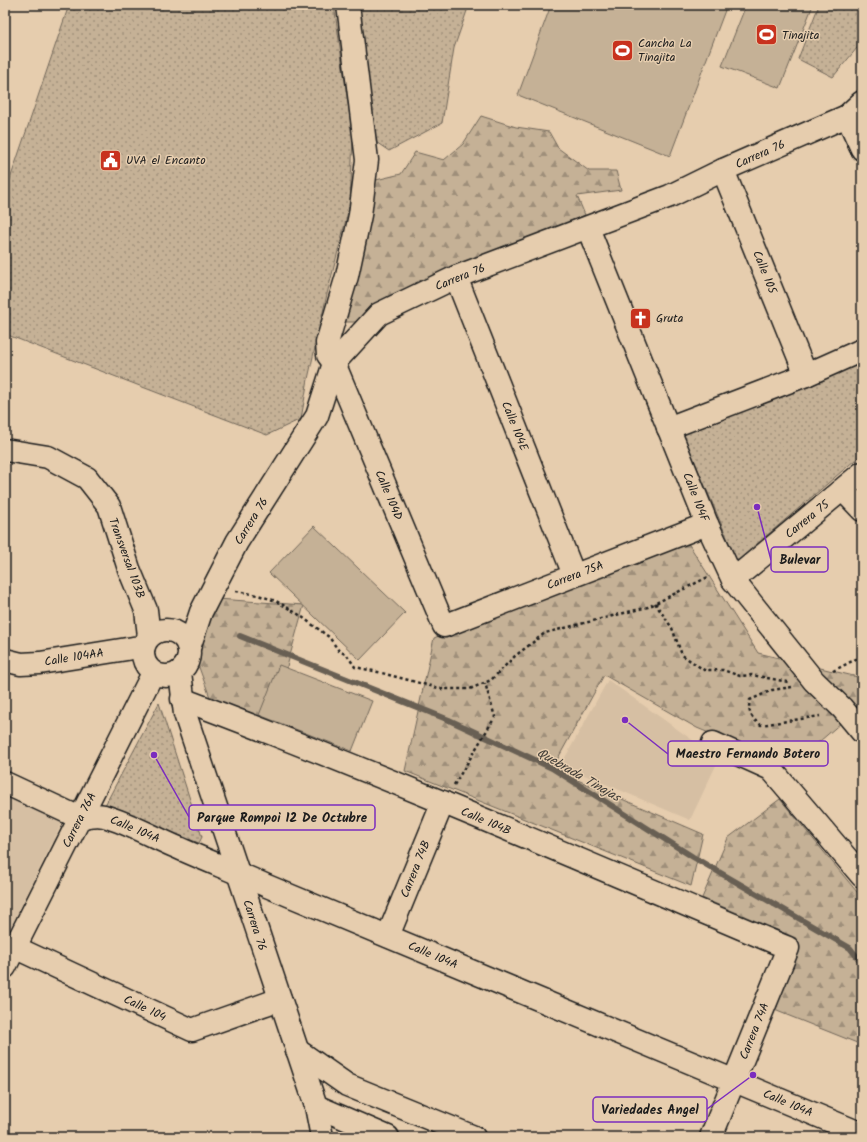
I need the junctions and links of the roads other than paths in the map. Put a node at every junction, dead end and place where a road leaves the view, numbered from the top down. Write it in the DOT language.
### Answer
graph roads {
  1 [pos="348,5"];
  2 [pos="854,109"];
  3 [pos="862,149"];
  4 [pos="723,170"];
  5 [pos="588,228"];
  6 [pos="456,277"];
  7 [pos="862,350"];
  8 [pos="334,363"];
  9 [pos="806,375"];
  10 [pos="668,428"];
  11 [pos="5,450"];
  12 [pos="862,473"];
  13 [pos="844,490"];
  14 [pos="862,510"];
  15 [pos="707,524"];
  16 [pos="574,576"];
  17 [pos="733,580"];
  18 [pos="201,612"];
  19 [pos="444,626"];
  20 [pos="157,636"];
  21 [pos="189,648"];
  22 [pos="5,660"];
  23 [pos="165,674"];
  24 [pos="184,707"];
  25 [pos="862,732"];
  26 [pos="713,743"];
  27 [pos="5,783"];
  28 [pos="443,802"];
  29 [pos="80,818"];
  30 [pos="225,834"];
  31 [pos="201,858"];
  32 [pos="238,872"];
  33 [pos="862,876"];
  34 [pos="388,936"];
  35 [pos="788,948"];
  36 [pos="10,957"];
  37 [pos="280,999"];
  38 [pos="297,1050"];
  39 [pos="734,1081"];
  40 [pos="316,1106"];
  41 [pos="862,1134"];
  42 [pos="322,1137"];
  43 [pos="388,1137"];
  44 [pos="474,1137"];
  45 [pos="712,1137"];
  1 -- 8 [label="street, Calle 104D"];
  2 -- 3 [label="street"];
  2 -- 4 [label="street, Carrera 76"];
  4 -- 5 [label="street, Carrera 76"];
  4 -- 9 [label="street, Calle 105"];
  5 -- 6 [label="street, Carrera 76"];
  5 -- 10 [label="street, Calle 104F"];
  6 -- 8 [label="street, Carrera 76"];
  6 -- 16 [label="street, Calle 104E"];
  7 -- 9 [label="street"];
  8 -- 18 [label="street, Carrera 76"];
  8 -- 19 [label="street, Calle 104D"];
  9 -- 10 [label="street"];
  10 -- 15 [label="street, Calle 104F"];
  11 -- 20 [label="street, Transversal 103B"];
  12 -- 13 [label="street, Carrera 75"];
  13 -- 14 [label="street"];
  13 -- 17 [label="street, Carrera 75"];
  15 -- 16 [label="street, Carrera 75A"];
  15 -- 17 [label="street, Calle 104F"];
  16 -- 19 [label="street, Carrera 75A"];
  17 -- 25 [label="street, Calle 104F"];
  18 -- 20 [label="street, Carrera 76"];
  18 -- 21 [label="street, Carrera 76"];
  20 -- 21 [label="street"];
  20 -- 22 [label="street, Calle 104AA"];
  20 -- 23 [label="street"];
  21 -- 23 [label="street"];
  23 -- 24 [label="street, Carrera 76"];
  23 -- 29 [label="street, Carrera 76A"];
  24 -- 28 [label="street, Calle 104B"];
  24 -- 30 [label="street, Carrera 76"];
  26 -- 33 [label="street"];
  27 -- 29 [label="street"];
  28 -- 34 [label="street, Carrera 74B"];
  28 -- 35 [label="street, Calle 104B"];
  29 -- 31 [label="street, Calle 104A"];
  29 -- 36 [label="street, Carrera 76A"];
  30 -- 31 [label="street"];
  30 -- 32 [label="street, Carrera 76"];
  31 -- 32 [label="street, Calle 104A"];
  32 -- 34 [label="street, Calle 104A"];
  32 -- 37 [label="street, Carrera 76"];
  34 -- 39 [label="street, Calle 104A"];
  35 -- 39 [label="street, Carrera 74A"];
  36 -- 37 [label="street, Calle 104"];
  37 -- 38 [label="street, Carrera 76"];
  38 -- 40 [label="street, Carrera 76"];
  38 -- 44 [label="street"];
  39 -- 41 [label="street, Calle 104A"];
  39 -- 45 [label="street, Carrera 74A"];
  40 -- 42 [label="street, Carrera 76"];
  40 -- 43 [label="street"];
}
